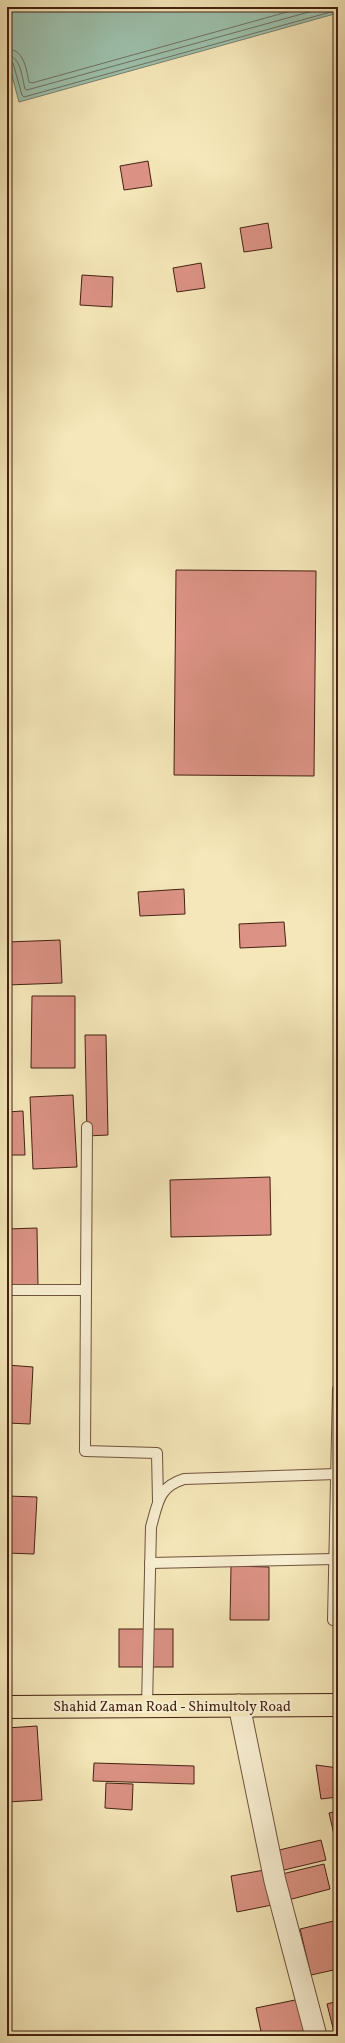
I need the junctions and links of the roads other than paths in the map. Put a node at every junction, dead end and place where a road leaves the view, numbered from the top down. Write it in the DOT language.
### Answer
graph roads {
  1 [pos="87,1127"];
  2 [pos="7,1290"];
  3 [pos="86,1290"];
  4 [pos="338,1388"];
  5 [pos="336,1474"];
  6 [pos="158,1501"];
  7 [pos="334,1559"];
  8 [pos="150,1563"];
  9 [pos="338,1620"];
  10 [pos="238,1705"];
  11 [pos="338,1705"];
  12 [pos="7,1706"];
  13 [pos="147,1706"];
  14 [pos="316,2036"];
  1 -- 3 [label="lane"];
  2 -- 3 [label="lane"];
  3 -- 6 [label="lane"];
  4 -- 5 [label="lane"];
  5 -- 6 [label="lane"];
  5 -- 7 [label="lane"];
  6 -- 8 [label="lane"];
  7 -- 8 [label="lane"];
  7 -- 9 [label="lane"];
  8 -- 13 [label="lane"];
  10 -- 11 [label="main road, Shahid Zaman Road - Shimultoly Road"];
  10 -- 13 [label="main road, Shahid Zaman Road - Shimultoly Road"];
  10 -- 14 [label="street"];
  12 -- 13 [label="main road, Shahid Zaman Road - Shimultoly Road"];
}
